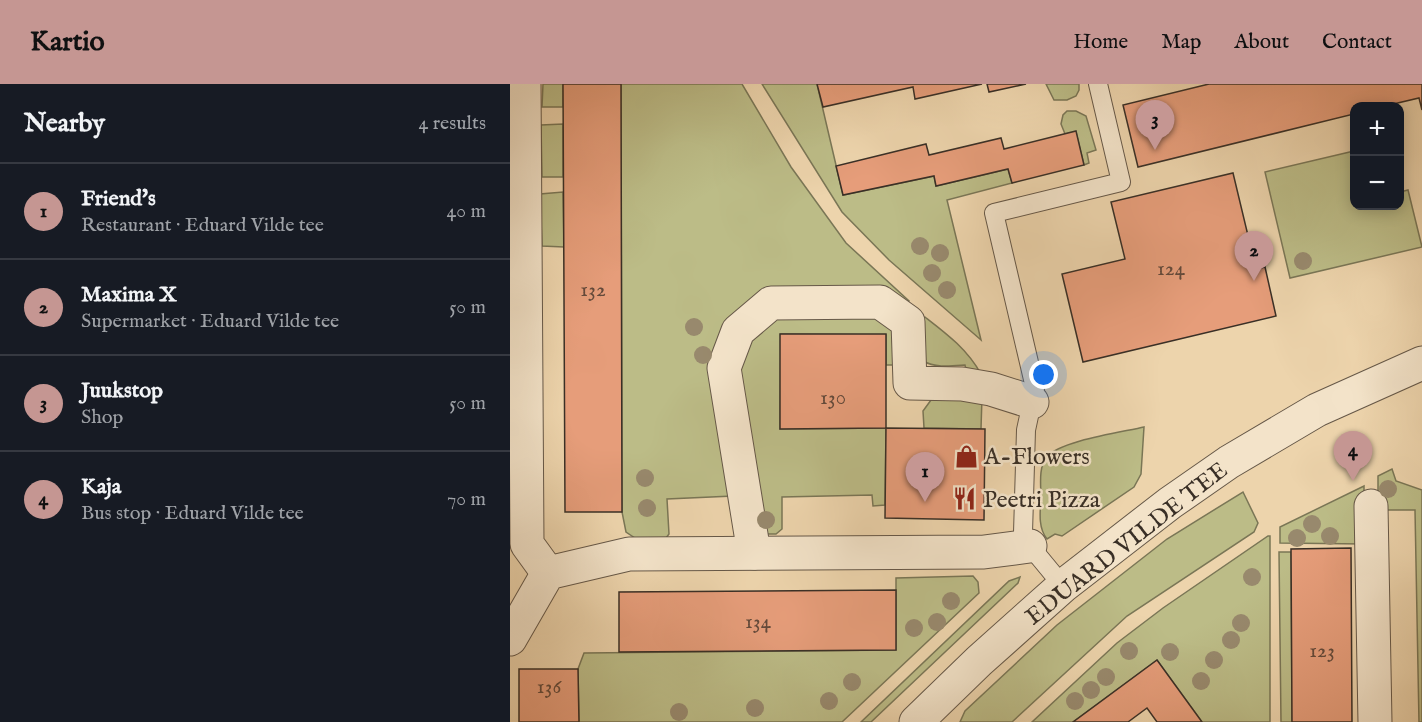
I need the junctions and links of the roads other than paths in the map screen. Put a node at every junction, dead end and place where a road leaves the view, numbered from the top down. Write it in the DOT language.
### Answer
graph roads {
  1 [pos="524,84"];
  2 [pos="1098,84"];
  3 [pos="1421,366"];
  4 [pos="1032,402"];
  5 [pos="1371,506"];
  6 [pos="1030,546"];
  7 [pos="754,553"];
  8 [pos="548,573"];
  9 [pos="1063,586"];
  10 [pos="510,639"];
  11 [pos="916,722"];
  12 [pos="1375,722"];
  1 -- 8 [label="street"];
  2 -- 4 [label="lane"];
  3 -- 9 [label="street, EDUARD VILDE TEE"];
  4 -- 6 [label="lane"];
  4 -- 7 [label="street"];
  5 -- 12 [label="street"];
  6 -- 7 [label="street"];
  6 -- 9 [label="lane"];
  7 -- 8 [label="street"];
  8 -- 10 [label="street"];
  9 -- 11 [label="street, EDUARD VILDE TEE"];
}
